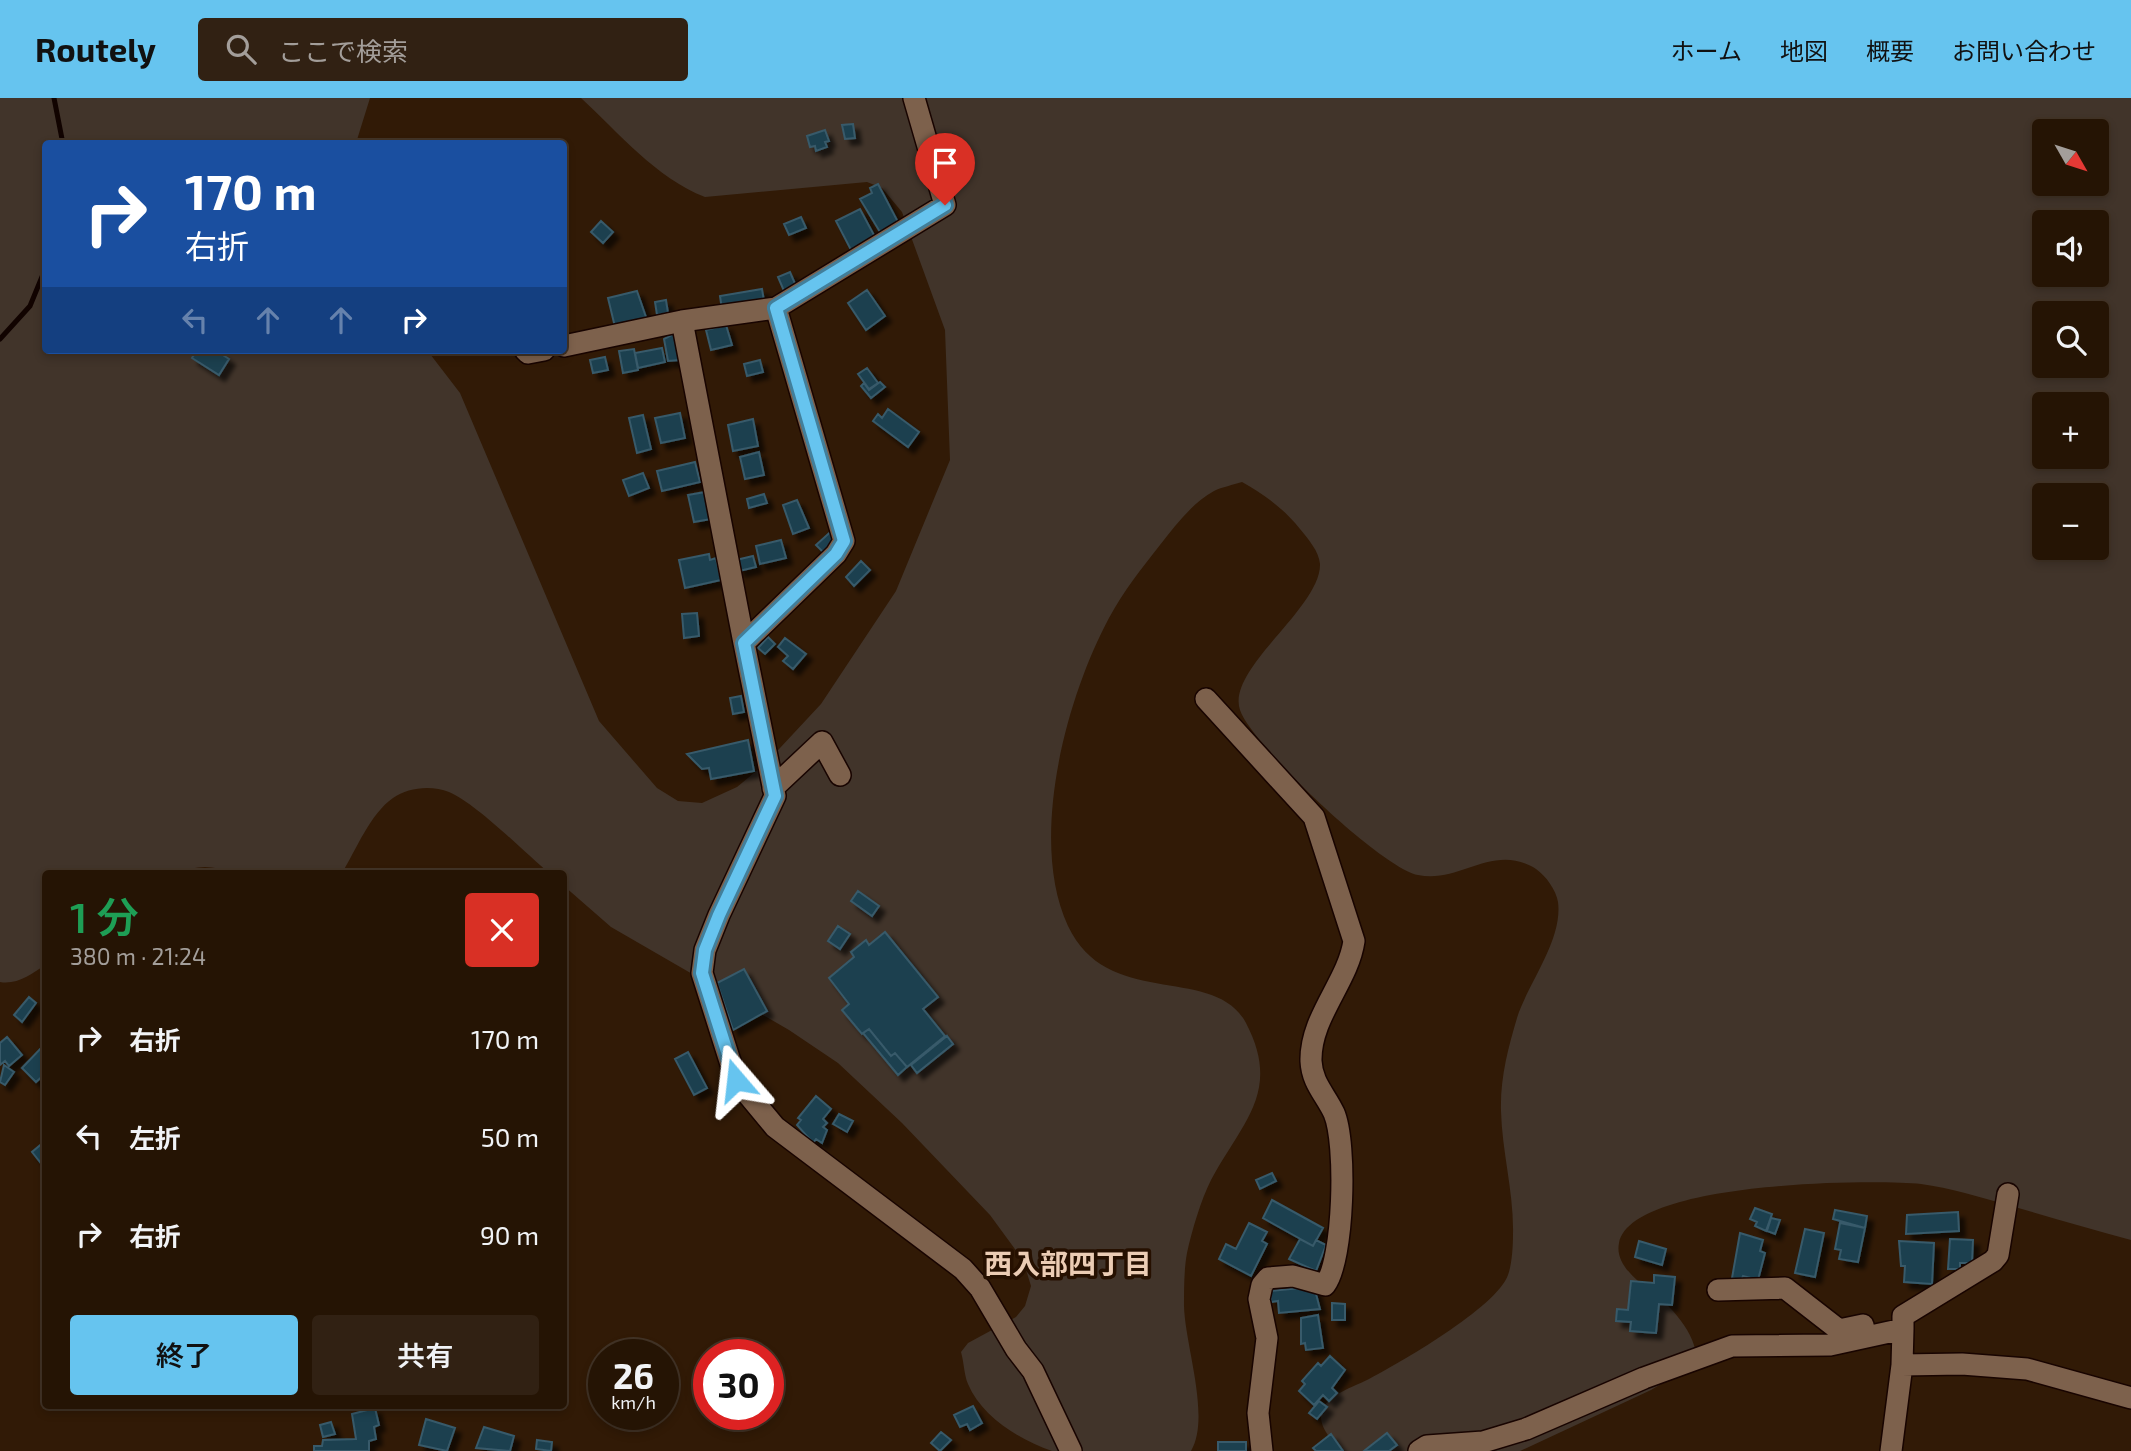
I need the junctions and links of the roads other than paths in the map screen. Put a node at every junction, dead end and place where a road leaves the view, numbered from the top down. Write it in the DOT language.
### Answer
graph roads {
  1 [pos="914,98"];
  2 [pos="776,308"];
  3 [pos="682,321"];
  4 [pos="567,345"];
  5 [pos="744,643"];
  6 [pos="1206,699"];
  7 [pos="840,775"];
  8 [pos="773,788"];
  9 [pos="2008,1194"];
  10 [pos="1718,1290"];
  11 [pos="1903,1323"];
  12 [pos="1902,1365"];
  13 [pos="2131,1398"];
  14 [pos="1071,1451"];
  15 [pos="1262,1451"];
  16 [pos="1419,1451"];
  17 [pos="1891,1451"];
  1 -- 2 [label="street"];
  2 -- 3 [label="street"];
  2 -- 5 [label="street"];
  3 -- 4 [label="street"];
  3 -- 5 [label="street"];
  5 -- 8 [label="street"];
  6 -- 15 [label="street"];
  7 -- 8 [label="street"];
  8 -- 14 [label="street"];
  9 -- 11 [label="street"];
  10 -- 11 [label="street"];
  11 -- 12 [label="street"];
  11 -- 16 [label="street"];
  12 -- 13 [label="street"];
  12 -- 17 [label="street"];
}
